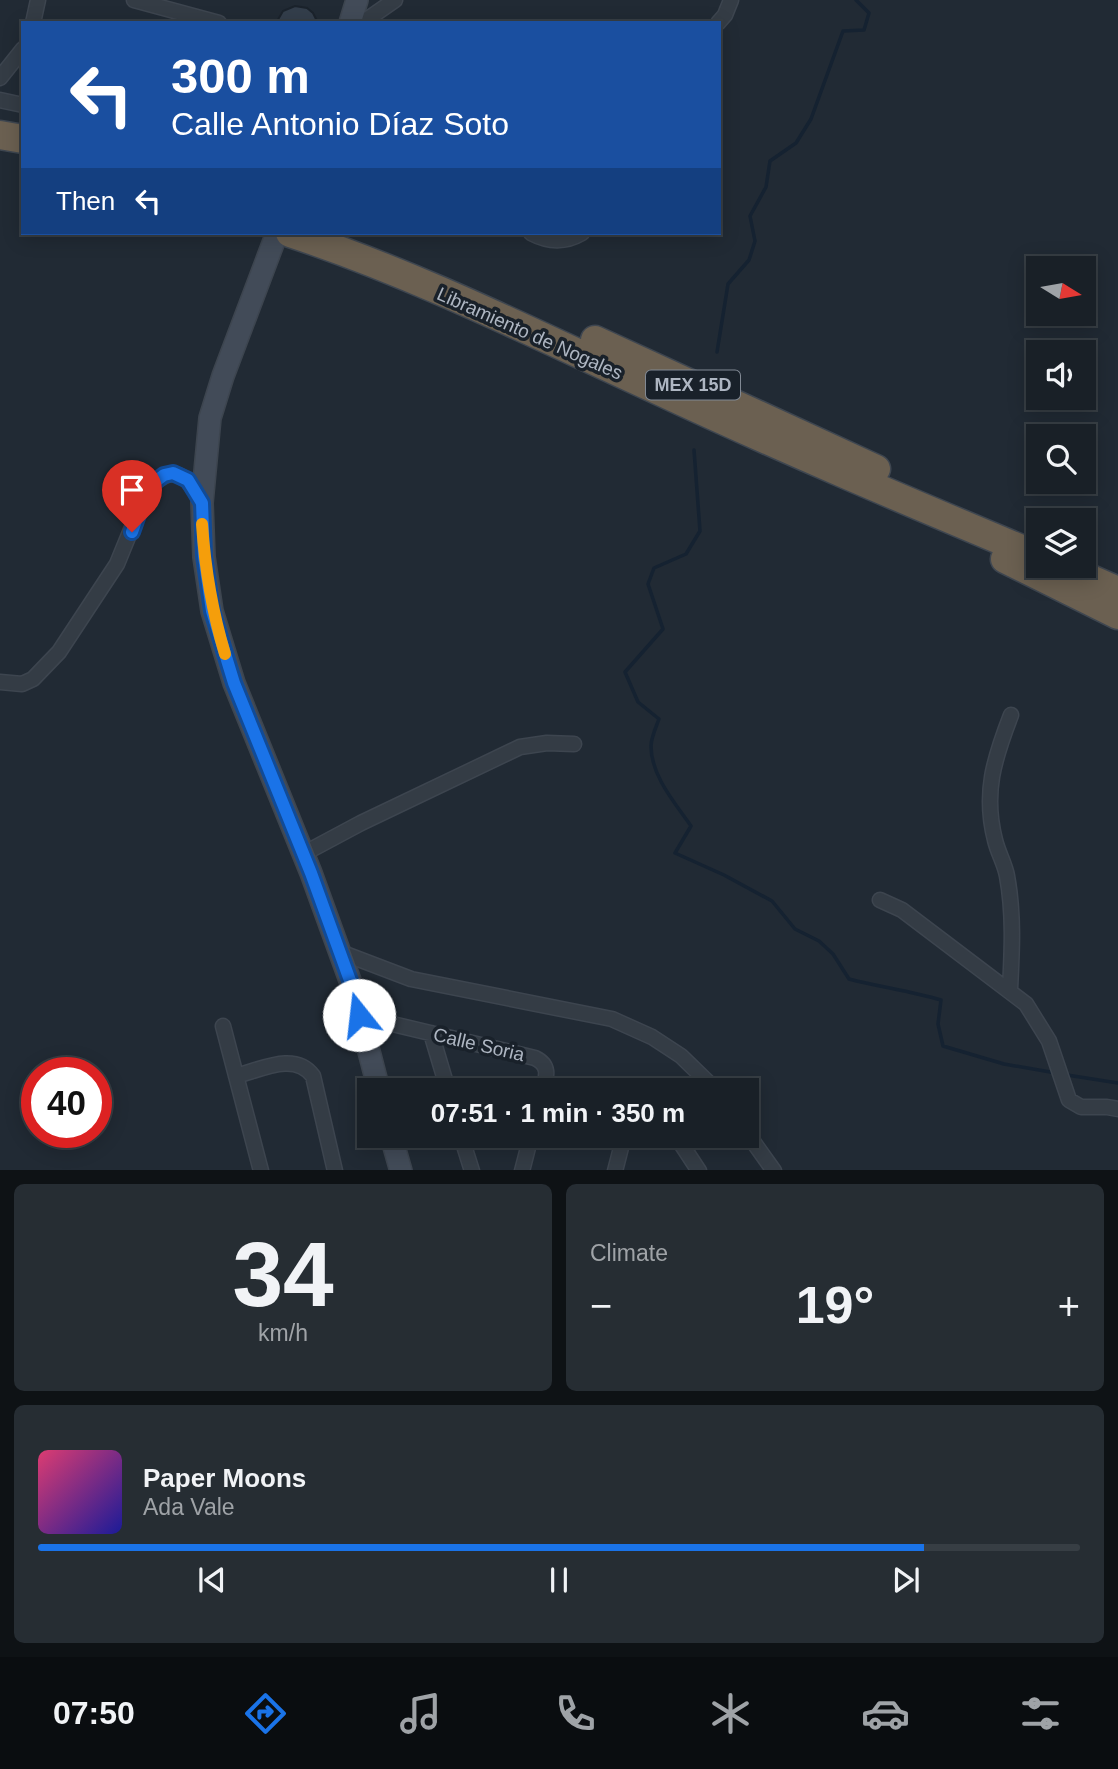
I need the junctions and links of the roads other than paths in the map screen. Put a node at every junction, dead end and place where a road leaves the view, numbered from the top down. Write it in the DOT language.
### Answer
graph roads {
  1 [pos="38,0"];
  2 [pos="134,0"];
  3 [pos="358,0"];
  4 [pos="395,0"];
  5 [pos="731,0"];
  6 [pos="33,21"];
  7 [pos="212,21"];
  8 [pos="351,21"];
  9 [pos="365,21"];
  10 [pos="720,21"];
  11 [pos="21,52"];
  12 [pos="0,78"];
  13 [pos="0,100"];
  14 [pos="21,105"];
  15 [pos="0,135"];
  16 [pos="21,139"];
  17 [pos="0,152"];
  18 [pos="21,156"];
  19 [pos="276,235"];
  20 [pos="296,235"];
  21 [pos="350,235"];
  22 [pos="536,235"];
  23 [pos="578,235"];
  24 [pos="812,462"];
  25 [pos="202,503"];
  26 [pos="1026,538"];
  27 [pos="1026,551"];
  28 [pos="1096,570"];
  29 [pos="1088,578"];
  30 [pos="1118,580"];
  31 [pos="1118,591"];
  32 [pos="1118,603"];
  33 [pos="1118,615"];
  34 [pos="0,682"];
  35 [pos="1011,715"];
  36 [pos="574,744"];
  37 [pos="303,854"];
  38 [pos="880,900"];
  39 [pos="340,952"];
  40 [pos="1010,989"];
  41 [pos="384,1021"];
  42 [pos="223,1026"];
  43 [pos="431,1033"];
  44 [pos="236,1076"];
  45 [pos="376,1078"];
  46 [pos="444,1078"];
  47 [pos="545,1078"];
  48 [pos="704,1078"];
  49 [pos="1118,1110"];
  50 [pos="394,1148"];
  51 [pos="465,1148"];
  52 [pos="528,1148"];
  53 [pos="621,1148"];
  54 [pos="684,1148"];
  55 [pos="758,1148"];
  56 [pos="261,1170"];
  57 [pos="335,1170"];
  58 [pos="401,1170"];
  59 [pos="472,1170"];
  60 [pos="522,1170"];
  61 [pos="615,1170"];
  62 [pos="698,1170"];
  63 [pos="773,1170"];
  1 -- 6 [label="street"];
  2 -- 7 [label="street"];
  3 -- 8 [label="street"];
  4 -- 9 [label="street"];
  5 -- 10 [label="street"];
  11 -- 12 [label="street"];
  13 -- 14 [label="street"];
  15 -- 16 [label="highway"];
  17 -- 18 [label="highway"];
  19 -- 25 [label="street"];
  20 -- 24 [label="highway, Libramiento de Nogales / MEX 15D"];
  21 -- 26 [label="highway, Libramiento de Nogales / MEX 15D"];
  22 -- 23 [label="street"];
  24 -- 27 [label="highway, Libramiento de Nogales / MEX 15D"];
  24 -- 32 [label="highway, MEX 15D"];
  24 -- 33 [label="highway, MEX 15D"];
  25 -- 34 [label="street"];
  25 -- 37 [label="street"];
  28 -- 30 [label="highway"];
  29 -- 31 [label="highway"];
  35 -- 40 [label="street"];
  36 -- 37 [label="street"];
  37 -- 39 [label="street"];
  38 -- 40 [label="street"];
  39 -- 45 [label="street"];
  39 -- 48 [label="street"];
  40 -- 49 [label="street"];
  41 -- 43 [label="street, Calle Soria"];
  42 -- 44 [label="street"];
  43 -- 46 [label="street"];
  43 -- 47 [label="street, Calle Soria"];
  44 -- 56 [label="street"];
  44 -- 57 [label="street"];
  50 -- 58 [label="street"];
  51 -- 59 [label="street"];
  52 -- 60 [label="street"];
  53 -- 61 [label="street"];
  54 -- 62 [label="street"];
  55 -- 63 [label="street"];
}
